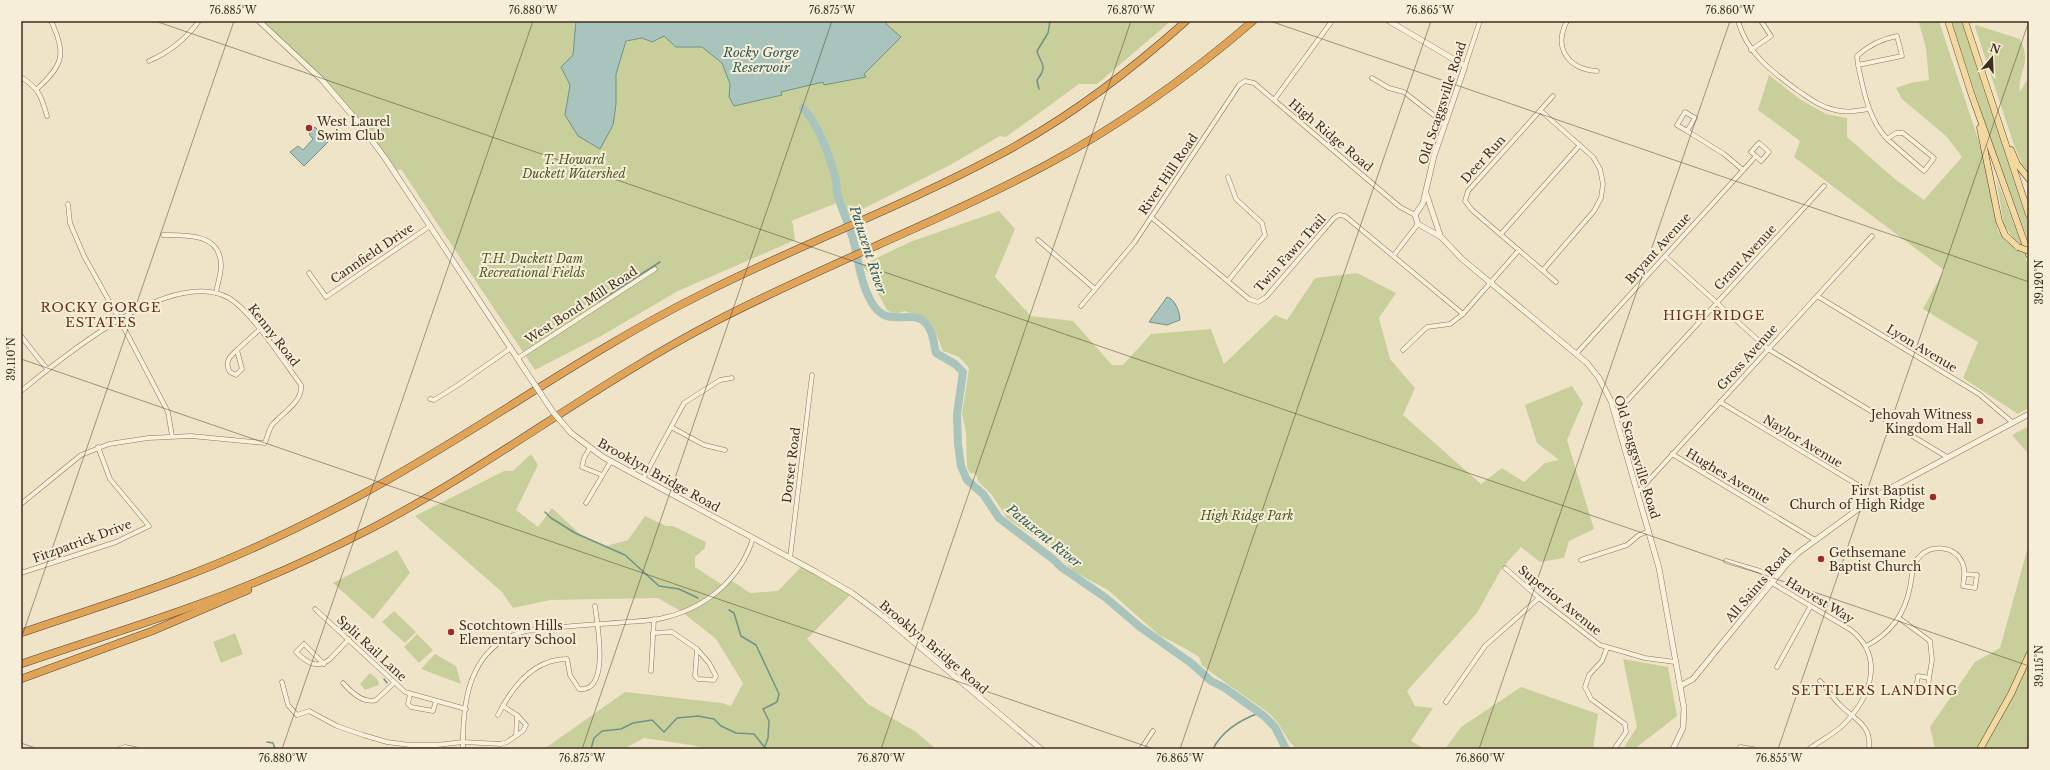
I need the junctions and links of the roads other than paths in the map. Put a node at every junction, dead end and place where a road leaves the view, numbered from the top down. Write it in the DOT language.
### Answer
graph roads {
  1 [pos="199,21"];
  2 [pos="260,21"];
  3 [pos="1186,21"];
  4 [pos="1253,21"];
  5 [pos="1332,21"];
  6 [pos="1389,21"];
  7 [pos="1480,21"];
  8 [pos="1567,21"];
  9 [pos="1738,21"];
  10 [pos="1761,21"];
  11 [pos="1948,21"];
  12 [pos="1965,21"];
  13 [pos="51,22"];
  14 [pos="1751,50"];
  15 [pos="149,61"];
  16 [pos="1858,65"];
  17 [pos="1465,66"];
  18 [pos="1597,71"];
  19 [pos="21,76"];
  20 [pos="1372,78"];
  21 [pos="1986,87"];
  22 [pos="37,89"];
  23 [pos="1971,93"];
  24 [pos="1553,96"];
  25 [pos="1274,100"];
  26 [pos="1868,109"];
  27 [pos="1541,111"];
  28 [pos="47,116"];
  29 [pos="1445,124"];
  30 [pos="1687,131"];
  31 [pos="1887,139"];
  32 [pos="1580,145"];
  33 [pos="1756,156"];
  34 [pos="1743,170"];
  35 [pos="1228,177"];
  36 [pos="2029,179"];
  37 [pos="1824,186"];
  38 [pos="1426,191"];
  39 [pos="68,204"];
  40 [pos="1418,210"];
  41 [pos="1432,212"];
  42 [pos="1415,215"];
  43 [pos="2029,215"];
  44 [pos="1150,217"];
  45 [pos="1434,219"];
  46 [pos="1418,224"];
  47 [pos="430,226"];
  48 [pos="1424,226"];
  49 [pos="1501,234"];
  50 [pos="163,235"];
  51 [pos="1872,236"];
  52 [pos="1441,237"];
  53 [pos="1038,240"];
  54 [pos="1519,250"];
  55 [pos="2029,251"];
  56 [pos="1394,255"];
  57 [pos="2029,255"];
  58 [pos="1665,256"];
  59 [pos="655,269"];
  60 [pos="1543,270"];
  61 [pos="309,273"];
  62 [pos="1228,281"];
  63 [pos="1556,282"];
  64 [pos="1492,283"];
  65 [pos="1095,289"];
  66 [pos="216,293"];
  67 [pos="1817,296"];
  68 [pos="1717,303"];
  69 [pos="1081,306"];
  70 [pos="1463,314"];
  71 [pos="120,320"];
  72 [pos="260,330"];
  73 [pos="21,336"];
  74 [pos="511,348"];
  75 [pos="1768,349"];
  76 [pos="237,350"];
  77 [pos="1403,350"];
  78 [pos="1576,354"];
  79 [pos="518,358"];
  80 [pos="47,369"];
  81 [pos="812,375"];
  82 [pos="732,378"];
  83 [pos="21,390"];
  84 [pos="430,399"];
  85 [pos="1720,402"];
  86 [pos="1615,414"];
  87 [pos="2029,414"];
  88 [pos="2012,422"];
  89 [pos="671,427"];
  90 [pos="172,436"];
  91 [pos="98,447"];
  92 [pos="590,448"];
  93 [pos="725,450"];
  94 [pos="1672,454"];
  95 [pos="1947,457"];
  96 [pos="611,461"];
  97 [pos="602,475"];
  98 [pos="643,479"];
  99 [pos="1638,492"];
  100 [pos="1876,496"];
  101 [pos="586,503"];
  102 [pos="21,504"];
  103 [pos="1649,531"];
  104 [pos="753,538"];
  105 [pos="1815,540"];
  106 [pos="790,558"];
  107 [pos="1581,560"];
  108 [pos="1726,561"];
  109 [pos="292,566"];
  110 [pos="1505,568"];
  111 [pos="21,573"];
  112 [pos="1964,574"];
  113 [pos="1773,582"];
  114 [pos="1539,598"];
  115 [pos="595,606"];
  116 [pos="1810,608"];
  117 [pos="315,609"];
  118 [pos="1899,618"];
  119 [pos="654,619"];
  120 [pos="597,624"];
  121 [pos="653,632"];
  122 [pos="21,633"];
  123 [pos="349,639"];
  124 [pos="1866,646"];
  125 [pos="1607,648"];
  126 [pos="697,649"];
  127 [pos="2029,655"];
  128 [pos="1675,662"];
  129 [pos="21,664"];
  130 [pos="324,664"];
  131 [pos="1777,667"];
  132 [pos="651,671"];
  133 [pos="23,678"];
  134 [pos="1929,678"];
  135 [pos="1820,681"];
  136 [pos="282,682"];
  137 [pos="344,683"];
  138 [pos="394,683"];
  139 [pos="1680,686"];
  140 [pos="410,694"];
  141 [pos="436,701"];
  142 [pos="1446,702"];
  143 [pos="502,706"];
  144 [pos="466,709"];
  145 [pos="498,715"];
  146 [pos="517,715"];
  147 [pos="1852,715"];
  148 [pos="1154,731"];
  149 [pos="516,736"];
  150 [pos="463,742"];
  151 [pos="1615,748"];
  152 [pos="119,749"];
  153 [pos="135,749"];
  154 [pos="463,749"];
  155 [pos="1041,749"];
  156 [pos="1141,749"];
  157 [pos="1673,749"];
  158 [pos="1739,749"];
  159 [pos="1752,749"];
  160 [pos="1809,749"];
  161 [pos="1869,749"];
  162 [pos="1980,749"];
  1 -- 15 [label="street"];
  2 -- 47 [label="street, Brooklyn Bridge Road"];
  3 -- 122 [label="highway"];
  4 -- 109 [label="highway"];
  5 -- 25 [label="street, High Ridge Road"];
  6 -- 17 [label="street"];
  7 -- 17 [label="street, Old Scaggsville Road"];
  8 -- 18 [label="street"];
  9 -- 14 [label="street"];
  10 -- 14 [label="street"];
  11 -- 23 [label="main road"];
  12 -- 21 [label="main road"];
  13 -- 22 [label="street"];
  14 -- 26 [label="street"];
  16 -- 16 [label="street"];
  16 -- 26 [label="street"];
  17 -- 29 [label="street, Old Scaggsville Road"];
  19 -- 22 [label="street"];
  20 -- 29 [label="street"];
  21 -- 36 [label="main road"];
  21 -- 43 [label="main road"];
  22 -- 28 [label="street"];
  23 -- 55 [label="main road, bridge"];
  23 -- 57 [label="main road"];
  24 -- 27 [label="street, Deer Run"];
  25 -- 42 [label="street, High Ridge Road"];
  25 -- 44 [label="street, River Hill Road"];
  26 -- 31 [label="street"];
  27 -- 32 [label="street"];
  27 -- 49 [label="street, Deer Run"];
  29 -- 38 [label="street, Old Scaggsville Road"];
  30 -- 30 [label="street"];
  30 -- 34 [label="street"];
  31 -- 31 [label="street"];
  32 -- 49 [label="street"];
  32 -- 60 [label="street"];
  33 -- 34 [label="street, Bryant Avenue"];
  34 -- 58 [label="street, Bryant Avenue"];
  35 -- 62 [label="street"];
  37 -- 68 [label="street, Grant Avenue"];
  38 -- 40 [label="street, Old Scaggsville Road"];
  38 -- 41 [label="street, Old Scaggsville Road"];
  39 -- 71 [label="street"];
  40 -- 41 [label="street"];
  40 -- 42 [label="street"];
  41 -- 45 [label="street"];
  42 -- 46 [label="street"];
  44 -- 62 [label="street, Twin Fawn Trail"];
  44 -- 65 [label="street, River Hill Road"];
  45 -- 48 [label="street"];
  45 -- 52 [label="street, Old Scaggsville Road"];
  46 -- 48 [label="street"];
  46 -- 56 [label="street"];
  47 -- 61 [label="street, Cannfield Drive"];
  47 -- 74 [label="street, Brooklyn Bridge Road"];
  48 -- 52 [label="street, Old Scaggsville Road"];
  49 -- 54 [label="street, Deer Run"];
  50 -- 66 [label="street"];
  51 -- 67 [label="street, Gross Avenue"];
  52 -- 64 [label="street, Old Scaggsville Road"];
  53 -- 65 [label="street"];
  54 -- 60 [label="street, Deer Run"];
  54 -- 64 [label="street"];
  56 -- 62 [label="street, Twin Fawn Trail"];
  56 -- 70 [label="street, Twin Fawn Trail"];
  58 -- 68 [label="street"];
  58 -- 78 [label="street, Bryant Avenue"];
  59 -- 79 [label="street, West Bond Mill Road"];
  60 -- 63 [label="street, Deer Run"];
  64 -- 70 [label="street"];
  64 -- 78 [label="street, Old Scaggsville Road"];
  65 -- 69 [label="street, River Hill Road"];
  66 -- 71 [label="street, Kenny Road"];
  66 -- 72 [label="street, Kenny Road"];
  67 -- 75 [label="street, Gross Avenue"];
  67 -- 88 [label="street, Lyon Avenue"];
  68 -- 75 [label="street"];
  68 -- 86 [label="street, Grant Avenue"];
  70 -- 77 [label="street"];
  71 -- 80 [label="street, Kenny Road"];
  71 -- 90 [label="street"];
  72 -- 76 [label="street"];
  72 -- 90 [label="street, Kenny Road"];
  73 -- 80 [label="street"];
  74 -- 79 [label="street, Brooklyn Bridge Road"];
  74 -- 84 [label="street"];
  75 -- 85 [label="street, Gross Avenue"];
  75 -- 95 [label="street"];
  76 -- 76 [label="street"];
  78 -- 86 [label="street, Old Scaggsville Road"];
  79 -- 92 [label="street, Brooklyn Bridge Road, bridge"];
  80 -- 83 [label="street, Kenny Road"];
  81 -- 106 [label="street, Dorset Road"];
  82 -- 89 [label="street"];
  85 -- 94 [label="street, Gross Avenue"];
  85 -- 100 [label="street, Naylor Avenue"];
  86 -- 99 [label="street, Old Scaggsville Road"];
  87 -- 88 [label="street, All Saints Road"];
  88 -- 95 [label="street, All Saints Road"];
  89 -- 93 [label="street"];
  89 -- 98 [label="street"];
  90 -- 91 [label="street"];
  91 -- 102 [label="street"];
  91 -- 111 [label="street, Fitzpatrick Drive"];
  92 -- 96 [label="street, Brooklyn Bridge Road"];
  92 -- 97 [label="street"];
  94 -- 99 [label="street, Gross Avenue"];
  94 -- 105 [label="street, Hughes Avenue"];
  95 -- 100 [label="street, All Saints Road"];
  96 -- 97 [label="street"];
  96 -- 98 [label="street, Brooklyn Bridge Road"];
  97 -- 101 [label="street"];
  98 -- 104 [label="street, Brooklyn Bridge Road"];
  99 -- 103 [label="street, Old Scaggsville Road"];
  100 -- 105 [label="street, All Saints Road"];
  103 -- 107 [label="street"];
  103 -- 128 [label="street, Old Scaggsville Road"];
  104 -- 106 [label="street, Brooklyn Bridge Road"];
  104 -- 119 [label="street"];
  105 -- 113 [label="street, All Saints Road"];
  106 -- 155 [label="street, Brooklyn Bridge Road"];
  108 -- 113 [label="street, Harvest Way"];
  109 -- 129 [label="highway"];
  109 -- 133 [label="highway"];
  110 -- 114 [label="street, Superior Avenue"];
  112 -- 118 [label="street"];
  113 -- 116 [label="street, Harvest Way"];
  113 -- 139 [label="street, All Saints Road"];
  114 -- 125 [label="street, Superior Avenue"];
  114 -- 142 [label="street"];
  115 -- 120 [label="street"];
  116 -- 124 [label="street, Harvest Way"];
  116 -- 131 [label="street"];
  117 -- 123 [label="street, Split Rail Lane"];
  118 -- 124 [label="street"];
  118 -- 134 [label="street"];
  119 -- 120 [label="street"];
  119 -- 121 [label="street"];
  120 -- 143 [label="street"];
  120 -- 144 [label="street"];
  121 -- 126 [label="street"];
  121 -- 132 [label="street"];
  123 -- 130 [label="street"];
  123 -- 138 [label="street, Split Rail Lane"];
  124 -- 147 [label="street, Harvest Way"];
  125 -- 128 [label="street, Superior Avenue"];
  125 -- 151 [label="street"];
  126 -- 126 [label="street"];
  127 -- 162 [label="main road"];
  128 -- 139 [label="street, Old Scaggsville Road"];
  130 -- 130 [label="street"];
  135 -- 147 [label="street"];
  136 -- 150 [label="street"];
  137 -- 138 [label="street"];
  138 -- 140 [label="street, Split Rail Lane"];
  139 -- 157 [label="street, Old Scaggsville Road"];
  140 -- 141 [label="street, Split Rail Lane"];
  140 -- 141 [label="street"];
  141 -- 144 [label="street, Split Rail Lane"];
  143 -- 145 [label="street"];
  143 -- 146 [label="street"];
  144 -- 150 [label="street"];
  146 -- 149 [label="street"];
  146 -- 149 [label="street"];
  147 -- 160 [label="street, Harvest Way"];
  147 -- 161 [label="street"];
  148 -- 156 [label="street"];
  149 -- 150 [label="street"];
  150 -- 154 [label="street"];
  152 -- 153 [label="street"];
  158 -- 159 [label="street"];
}
